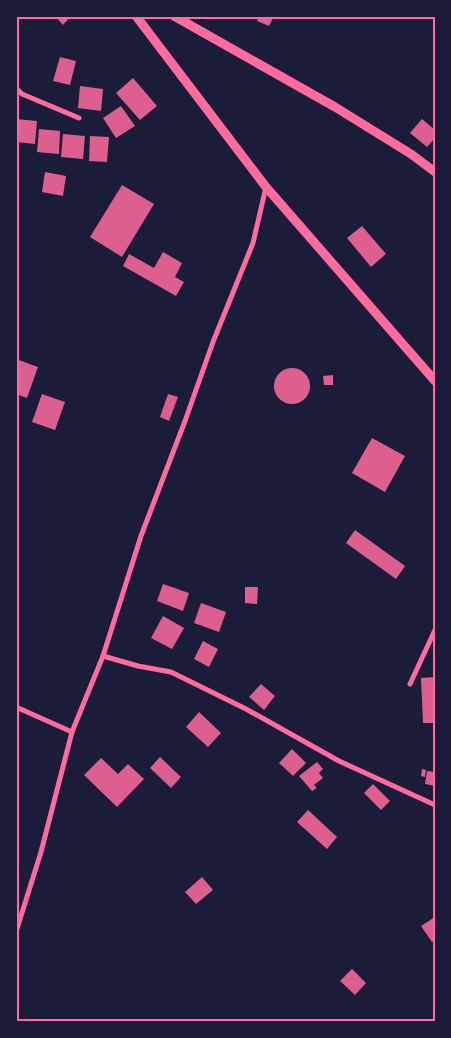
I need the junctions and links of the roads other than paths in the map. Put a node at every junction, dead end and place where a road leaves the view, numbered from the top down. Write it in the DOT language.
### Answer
graph roads {
  1 [pos="136,16"];
  2 [pos="174,16"];
  3 [pos="16,88"];
  4 [pos="79,118"];
  5 [pos="435,172"];
  6 [pos="266,187"];
  7 [pos="435,381"];
  8 [pos="435,630"];
  9 [pos="103,656"];
  10 [pos="410,684"];
  11 [pos="16,708"];
  12 [pos="72,732"];
  13 [pos="435,805"];
  14 [pos="16,932"];
  1 -- 6 [label="street"];
  2 -- 5 [label="street"];
  3 -- 4 [label="street"];
  6 -- 7 [label="street"];
  6 -- 9 [label="street"];
  8 -- 10 [label="street"];
  9 -- 12 [label="street"];
  9 -- 13 [label="street"];
  11 -- 12 [label="street"];
  12 -- 14 [label="street"];
}
